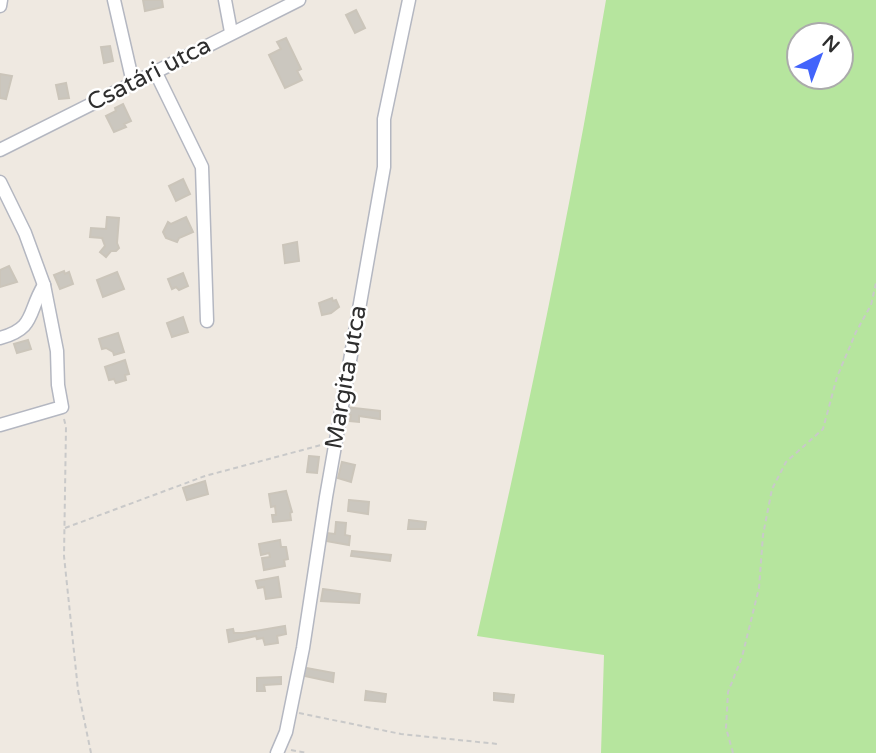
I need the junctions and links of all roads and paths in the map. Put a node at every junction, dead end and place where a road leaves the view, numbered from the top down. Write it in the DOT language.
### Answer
graph roads {
  1 [pos="1,0"];
  2 [pos="114,0"];
  3 [pos="225,0"];
  4 [pos="299,0"];
  5 [pos="409,0"];
  6 [pos="0,6"];
  7 [pos="232,32"];
  8 [pos="156,73"];
  9 [pos="133,83"];
  10 [pos="0,150"];
  11 [pos="0,182"];
  12 [pos="876,283"];
  13 [pos="44,285"];
  14 [pos="206,321"];
  15 [pos="0,338"];
  16 [pos="62,407"];
  17 [pos="0,425"];
  18 [pos="335,442"];
  19 [pos="64,529"];
  20 [pos="291,710"];
  21 [pos="498,744"];
  22 [pos="278,751"];
  23 [pos="91,753"];
  24 [pos="307,753"];
  25 [pos="733,753"];
  1 -- 6 [label="street"];
  2 -- 9 [label="street"];
  3 -- 7 [label="street"];
  4 -- 7 [label="street, Csatári utca"];
  5 -- 18 [label="street, Margita utca"];
  7 -- 8 [label="street, Csatári utca"];
  8 -- 9 [label="street, Csatári utca"];
  8 -- 14 [label="street"];
  9 -- 10 [label="street, Csatári utca"];
  11 -- 13 [label="street"];
  12 -- 25 [label="path"];
  13 -- 15 [label="street"];
  13 -- 16 [label="street"];
  16 -- 17 [label="street"];
  16 -- 19 [label="path"];
  18 -- 19 [label="path"];
  18 -- 20 [label="street, Margita utca"];
  19 -- 23 [label="path"];
  20 -- 21 [label="path"];
  20 -- 22 [label="street, Margita utca"];
  22 -- 24 [label="path"];
}
